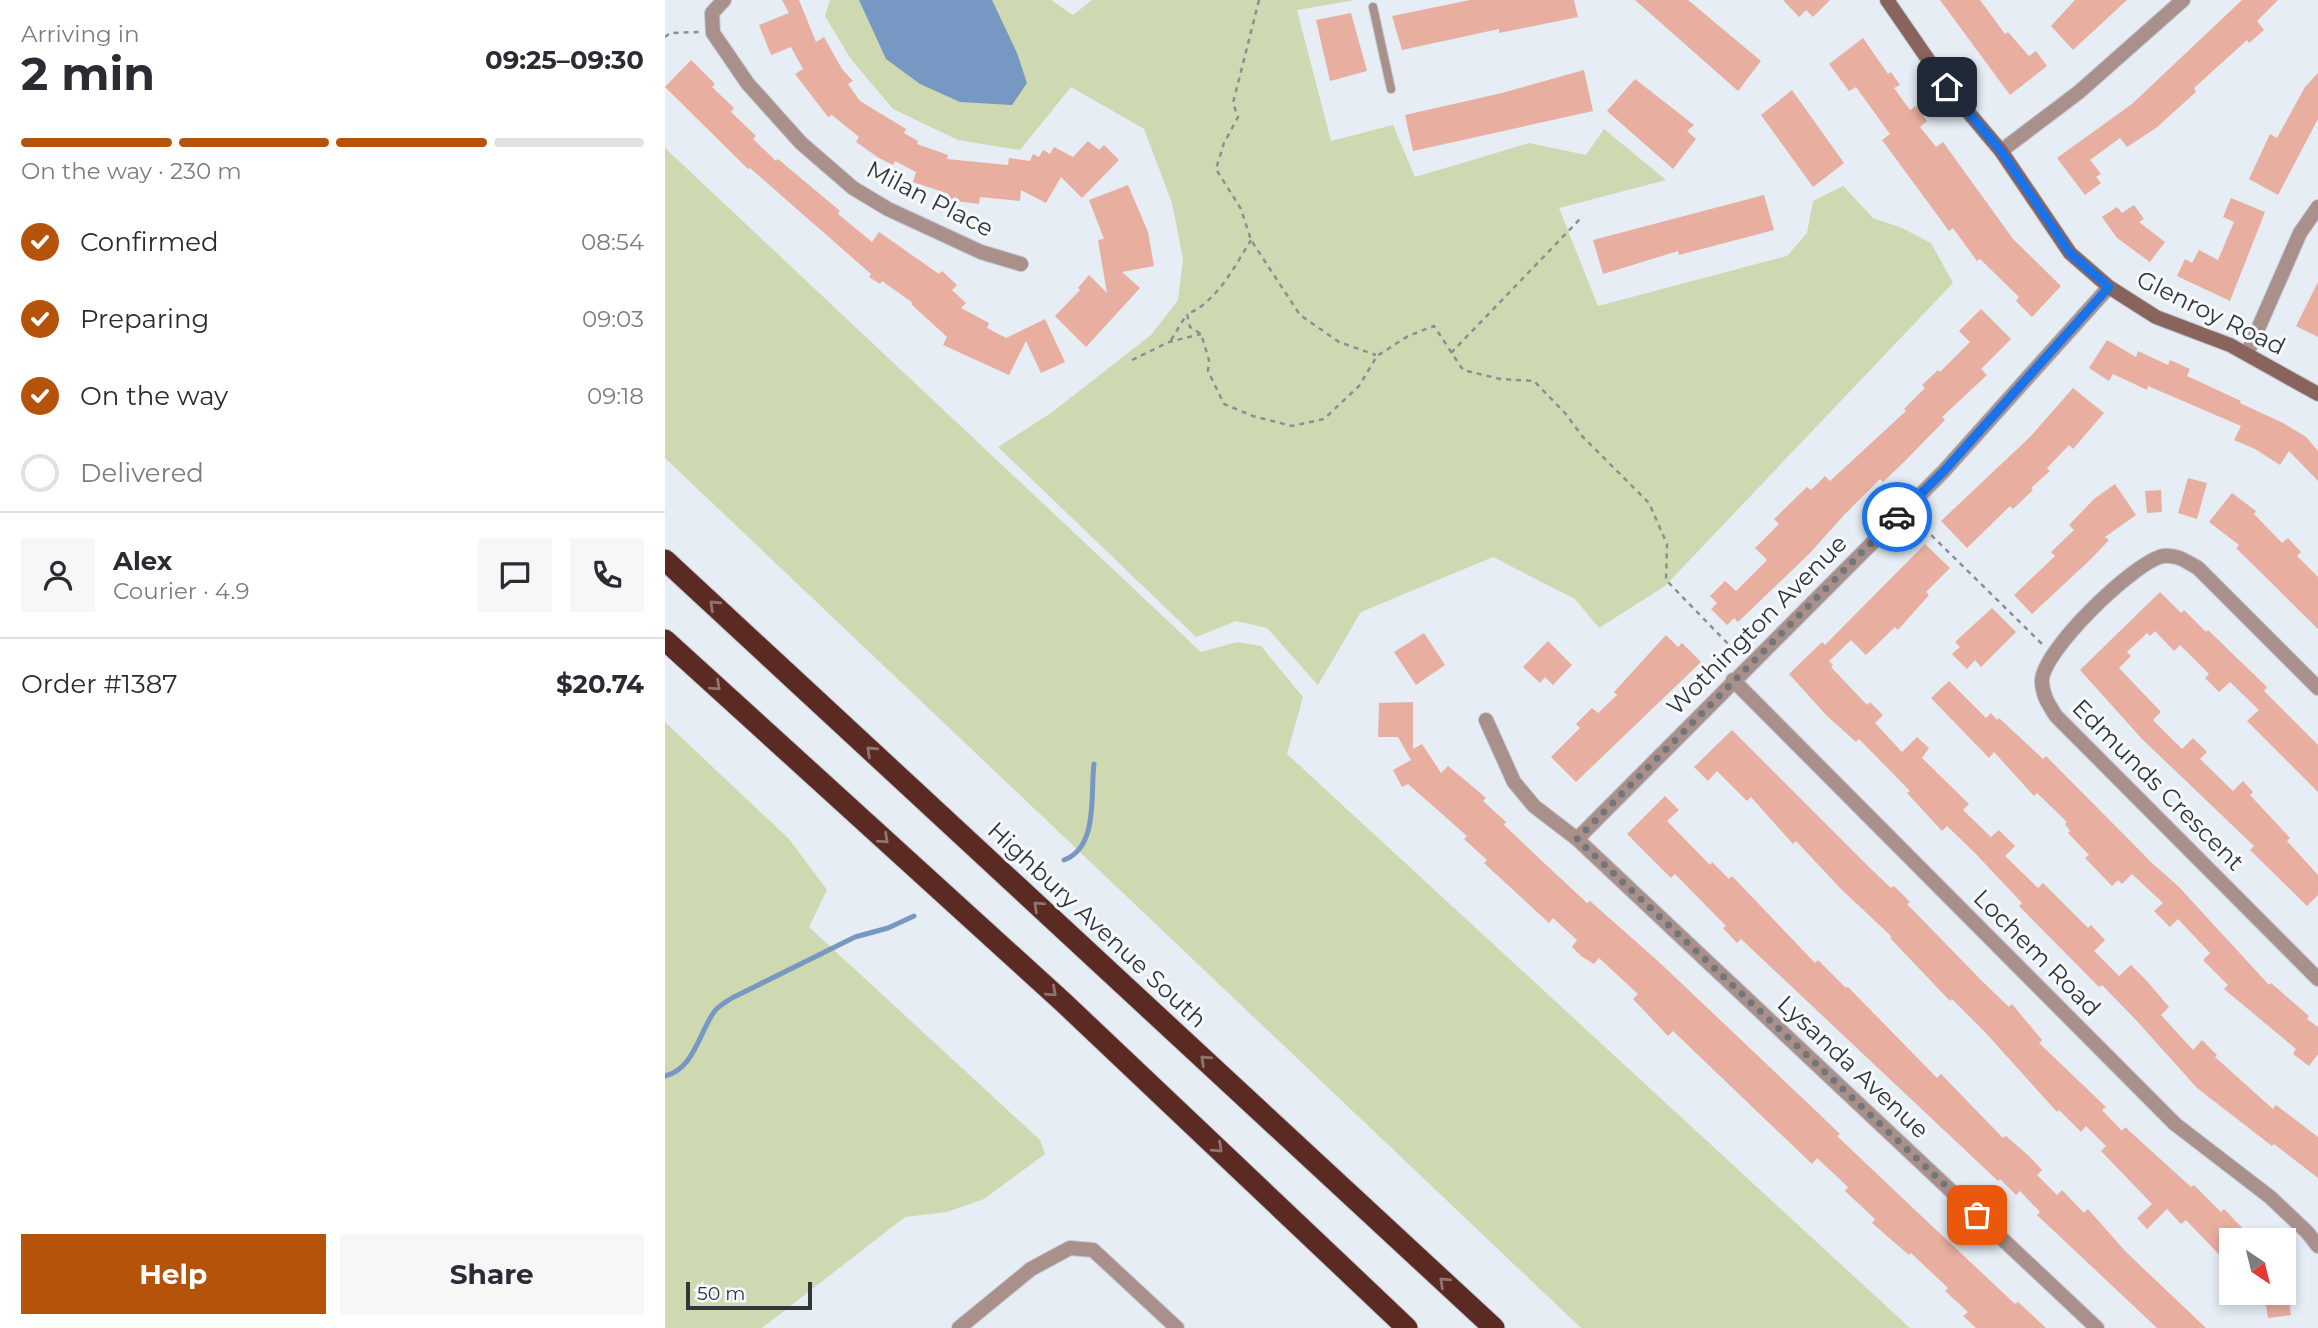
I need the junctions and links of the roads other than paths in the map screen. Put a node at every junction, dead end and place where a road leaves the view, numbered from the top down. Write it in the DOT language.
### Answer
graph roads {
  1 [pos="724,0"];
  2 [pos="1887,0"];
  3 [pos="2183,0"];
  4 [pos="1373,7"];
  5 [pos="1391,89"];
  6 [pos="2001,151"];
  7 [pos="2318,206"];
  8 [pos="1021,264"];
  9 [pos="2109,287"];
  10 [pos="2247,354"];
  11 [pos="2318,394"];
  12 [pos="665,560"];
  13 [pos="665,640"];
  14 [pos="1733,680"];
  15 [pos="2318,688"];
  16 [pos="1486,720"];
  17 [pos="1577,839"];
  18 [pos="2318,979"];
  19 [pos="2318,1247"];
  20 [pos="960,1328"];
  21 [pos="1177,1328"];
  22 [pos="1407,1328"];
  23 [pos="1494,1328"];
  24 [pos="2097,1328"];
  1 -- 8 [label="street, Milan Place"];
  2 -- 6 [label="street, Glenroy Road"];
  3 -- 6 [label="street"];
  4 -- 5 [label="lane"];
  6 -- 9 [label="street, Glenroy Road"];
  7 -- 10 [label="street"];
  9 -- 10 [label="street, Glenroy Road"];
  9 -- 14 [label="street, Wothington Avenue"];
  10 -- 11 [label="street, Glenroy Road"];
  23 -- 12 [label="highway, Highbury Avenue South, one-way"];
  13 -- 22 [label="highway, one-way"];
  14 -- 17 [label="street, Wothington Avenue"];
  14 -- 19 [label="street, Lochem Road"];
  15 -- 18 [label="street, Edmunds Crescent"];
  16 -- 17 [label="street, Lysanda Avenue"];
  17 -- 24 [label="street, Lysanda Avenue"];
  20 -- 21 [label="street"];
}
